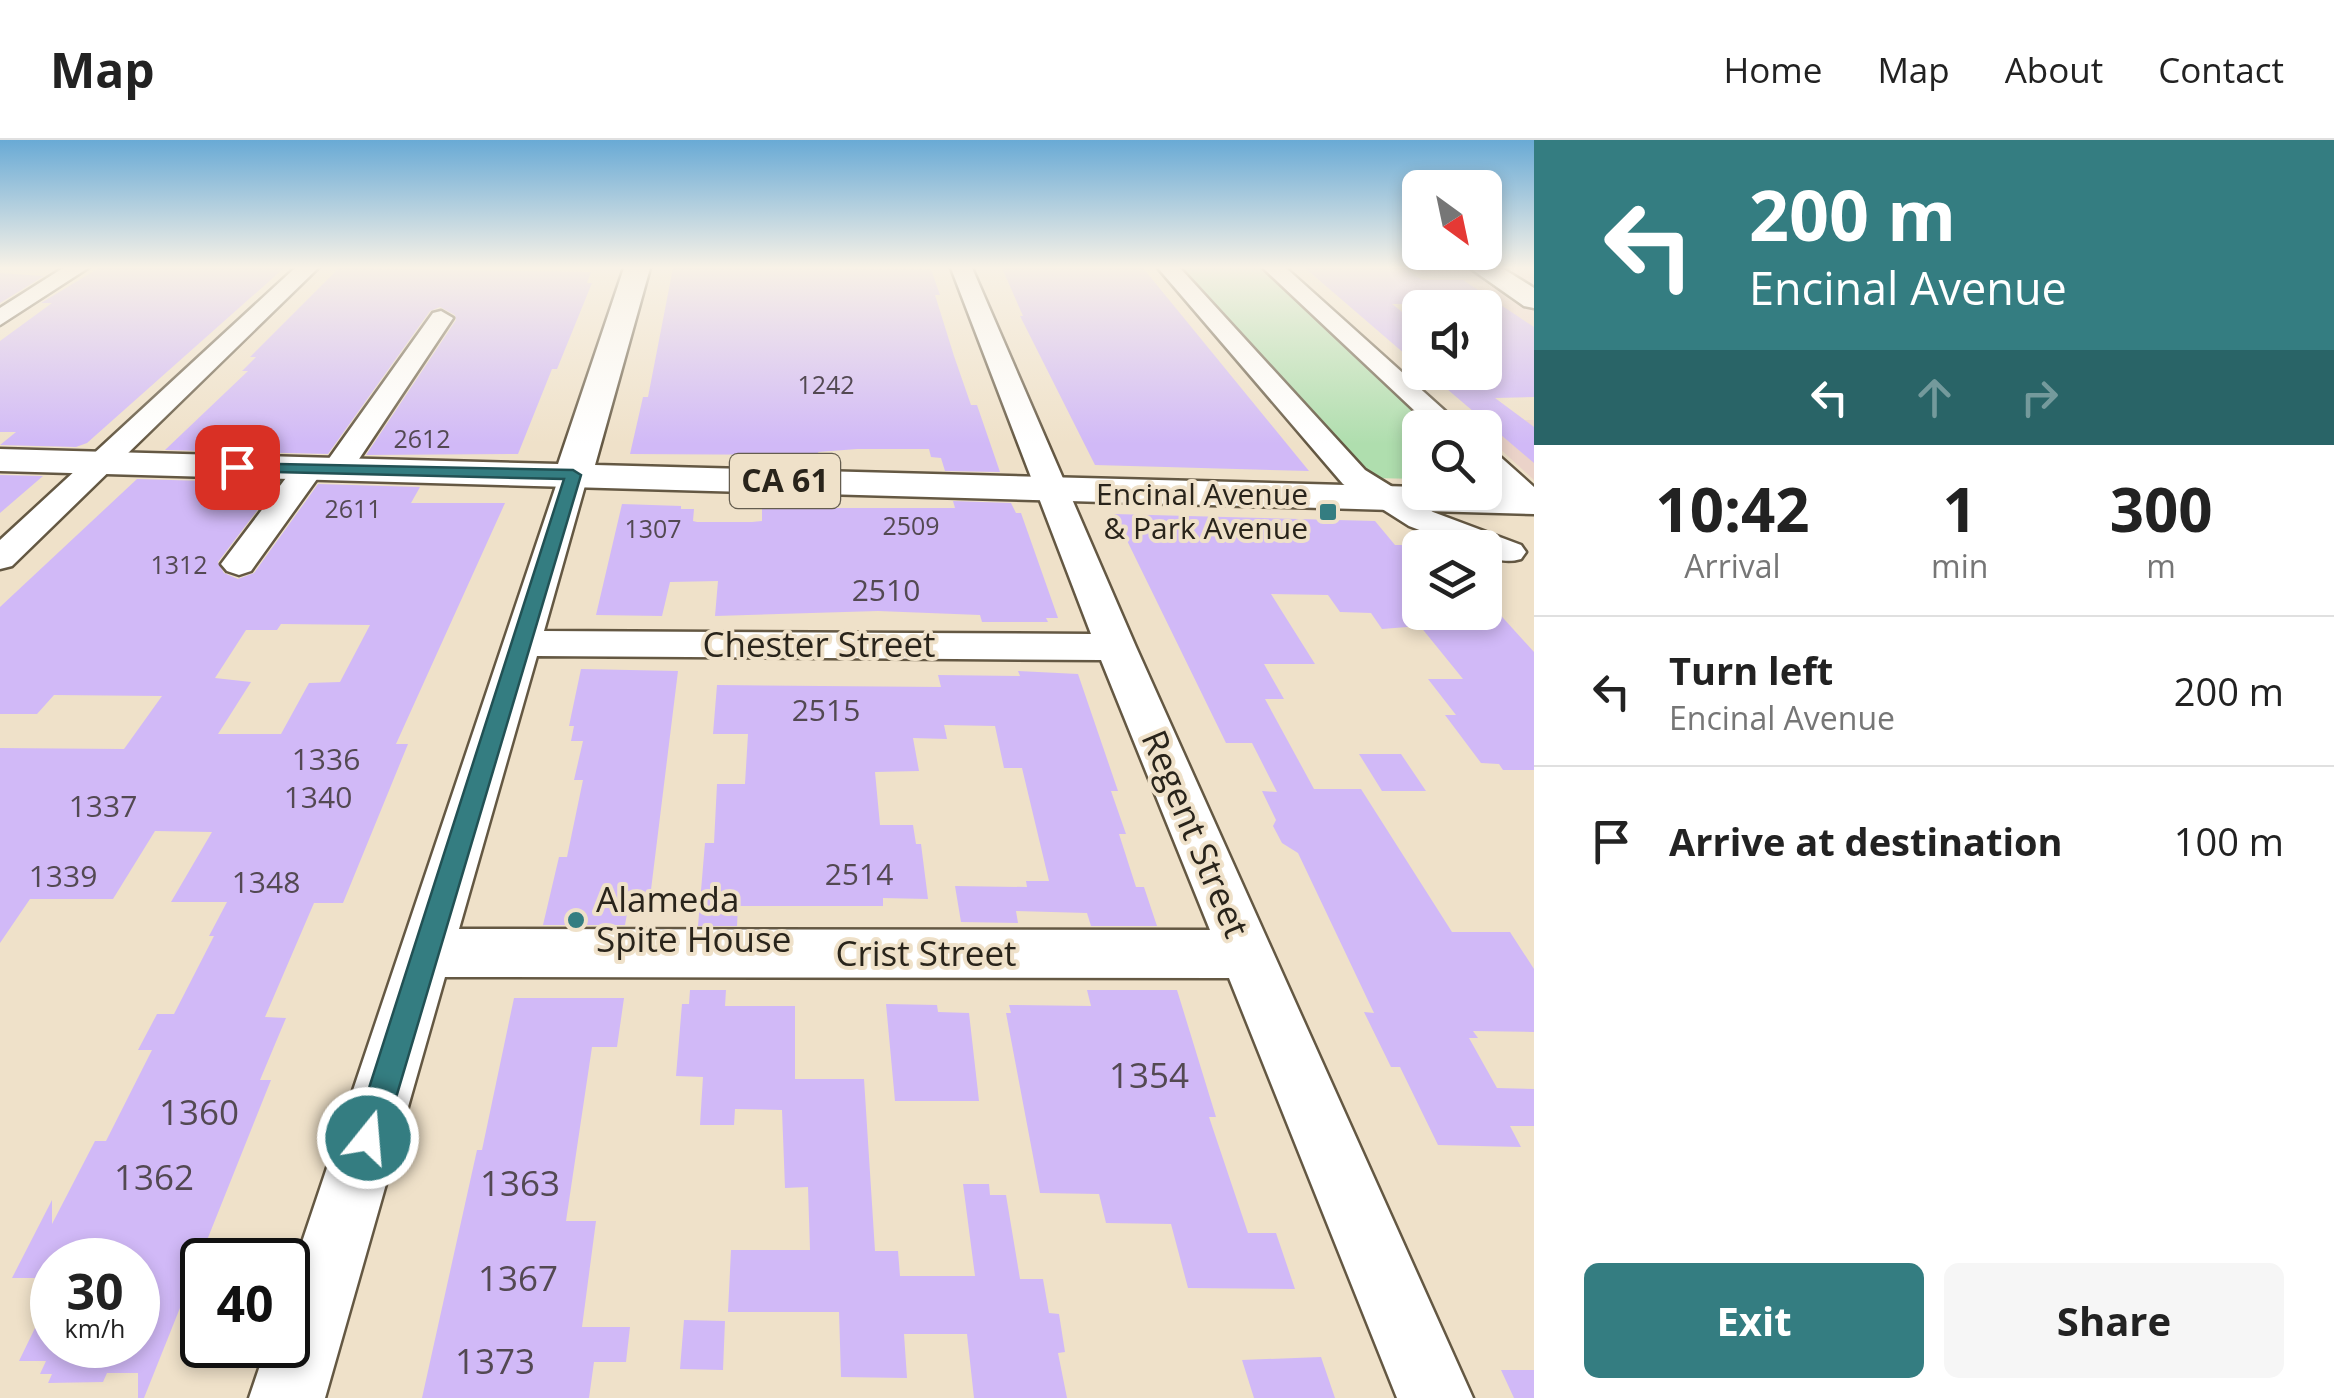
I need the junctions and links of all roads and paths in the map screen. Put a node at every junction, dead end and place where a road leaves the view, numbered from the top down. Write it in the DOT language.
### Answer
graph roads {
  1 [pos="246,327"];
  2 [pos="433,327"];
  3 [pos="619,327"];
  4 [pos="985,327"];
  5 [pos="1220,327"];
  6 [pos="1338,327"];
  7 [pos="1430,410"];
  8 [pos="0,460"];
  9 [pos="102,463"];
  10 [pos="323,469"];
  11 [pos="1502,474"];
  12 [pos="573,475"];
  13 [pos="1054,488"];
  14 [pos="1385,498"];
  15 [pos="1402,498"];
  16 [pos="1502,501"];
  17 [pos="1533,502"];
  18 [pos="1466,510"];
  19 [pos="1509,552"];
  20 [pos="0,560"];
  21 [pos="239,564"];
  22 [pos="1534,577"];
  23 [pos="522,643"];
  24 [pos="1116,647"];
  25 [pos="426,953"];
  26 [pos="1245,954"];
  27 [pos="288,1398"];
  28 [pos="1435,1398"];
  1 -- 9 [label="street"];
  2 -- 10 [label="street"];
  3 -- 12 [label="main road"];
  4 -- 13 [label="street, Regent Street"];
  5 -- 14 [label="street"];
  6 -- 7 [label="street"];
  8 -- 9 [label="main road"];
  9 -- 10 [label="main road"];
  9 -- 20 [label="street"];
  10 -- 12 [label="main road"];
  10 -- 21 [label="street"];
  11 -- 17 [label="street"];
  12 -- 13 [label="main road, CA 61"];
  12 -- 23 [label="street"];
  13 -- 14 [label="main road, CA 61"];
  13 -- 24 [label="street, Regent Street"];
  14 -- 15 [label="main road, CA 61"];
  14 -- 19 [label="street"];
  16 -- 17 [label="main road, CA 61"];
  18 -- 19 [label="street"];
  19 -- 22 [label="street"];
  23 -- 24 [label="street, Chester Street"];
  23 -- 25 [label="street"];
  24 -- 26 [label="street, Regent Street"];
  25 -- 26 [label="street, Crist Street"];
  25 -- 27 [label="street"];
  26 -- 28 [label="street, Regent Street"];
}
